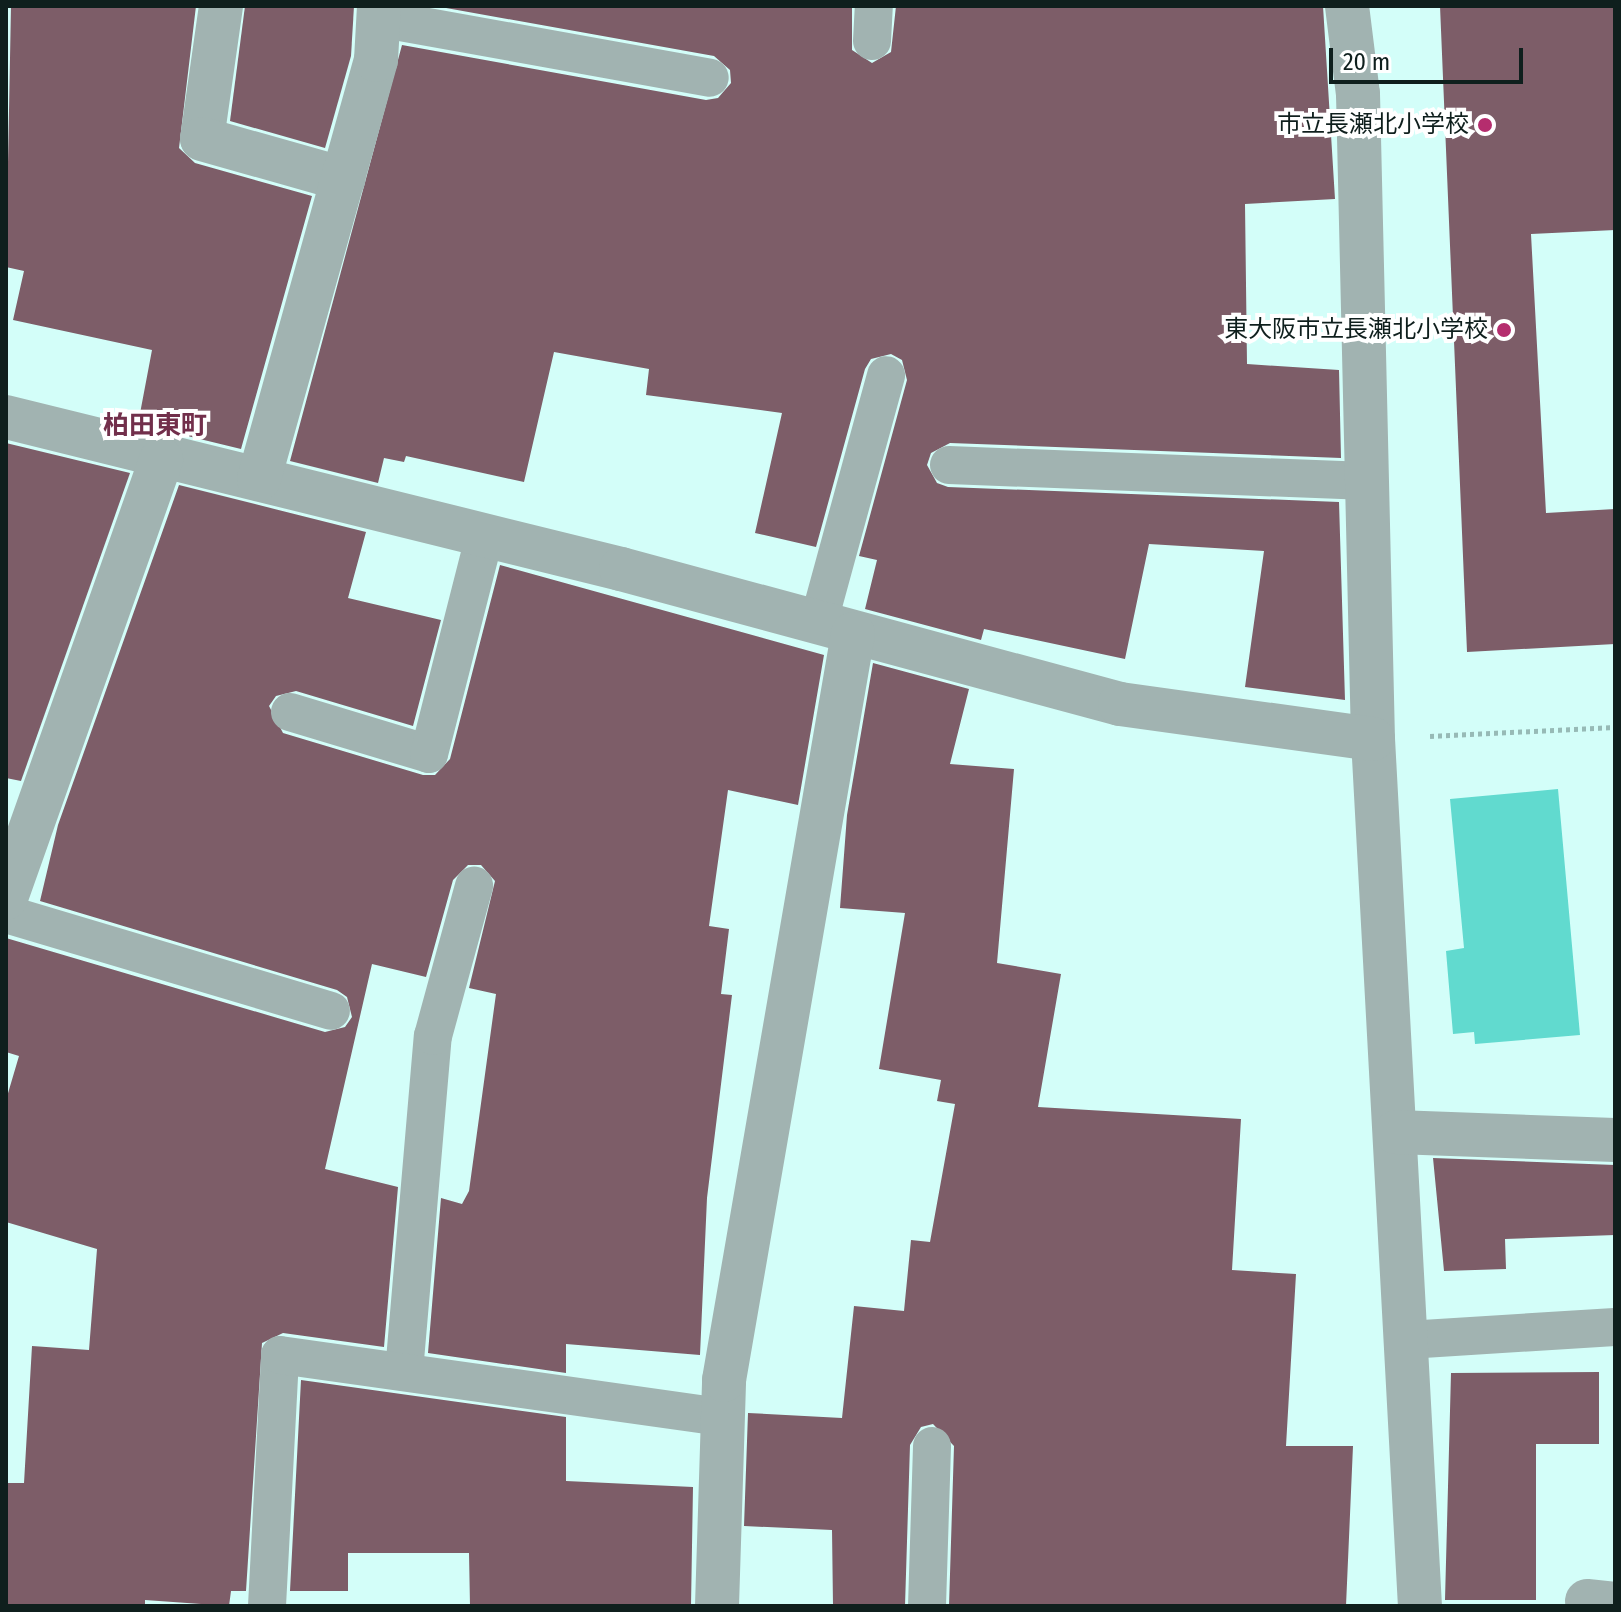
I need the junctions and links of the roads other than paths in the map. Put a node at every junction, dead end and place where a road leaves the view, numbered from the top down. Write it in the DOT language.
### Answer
graph roads {
  1 [pos="221,6"];
  2 [pos="1347,6"];
  3 [pos="379,12"];
  4 [pos="710,78"];
  5 [pos="343,179"];
  6 [pos="886,375"];
  7 [pos="6,417"];
  8 [pos="161,460"];
  9 [pos="949,465"];
  10 [pos="259,479"];
  11 [pos="1368,481"];
  12 [pos="485,535"];
  13 [pos="836,629"];
  14 [pos="290,712"];
  15 [pos="1373,739"];
  16 [pos="474,886"];
  17 [pos="6,898"];
  18 [pos="6,914"];
  19 [pos="331,1011"];
  20 [pos="1396,1132"];
  21 [pos="1615,1140"];
  22 [pos="1615,1327"];
  23 [pos="1407,1340"];
  24 [pos="404,1372"];
  25 [pos="723,1417"];
  26 [pos="932,1446"];
  27 [pos="267,1606"];
  28 [pos="717,1606"];
  29 [pos="927,1606"];
  30 [pos="1420,1606"];
  1 -- 5 [label="street"];
  2 -- 11 [label="street"];
  3 -- 4 [label="lane"];
  3 -- 5 [label="street"];
  5 -- 10 [label="street"];
  6 -- 13 [label="lane"];
  7 -- 8 [label="street"];
  8 -- 10 [label="street"];
  8 -- 17 [label="street"];
  9 -- 11 [label="lane"];
  10 -- 12 [label="street"];
  11 -- 15 [label="street"];
  12 -- 13 [label="street"];
  12 -- 14 [label="lane"];
  13 -- 15 [label="street"];
  13 -- 25 [label="street"];
  15 -- 20 [label="street"];
  16 -- 24 [label="lane"];
  18 -- 19 [label="lane"];
  20 -- 21 [label="street"];
  20 -- 23 [label="street"];
  22 -- 23 [label="lane"];
  23 -- 30 [label="street"];
  24 -- 25 [label="lane"];
  24 -- 27 [label="lane"];
  25 -- 28 [label="street"];
  26 -- 29 [label="lane"];
}
